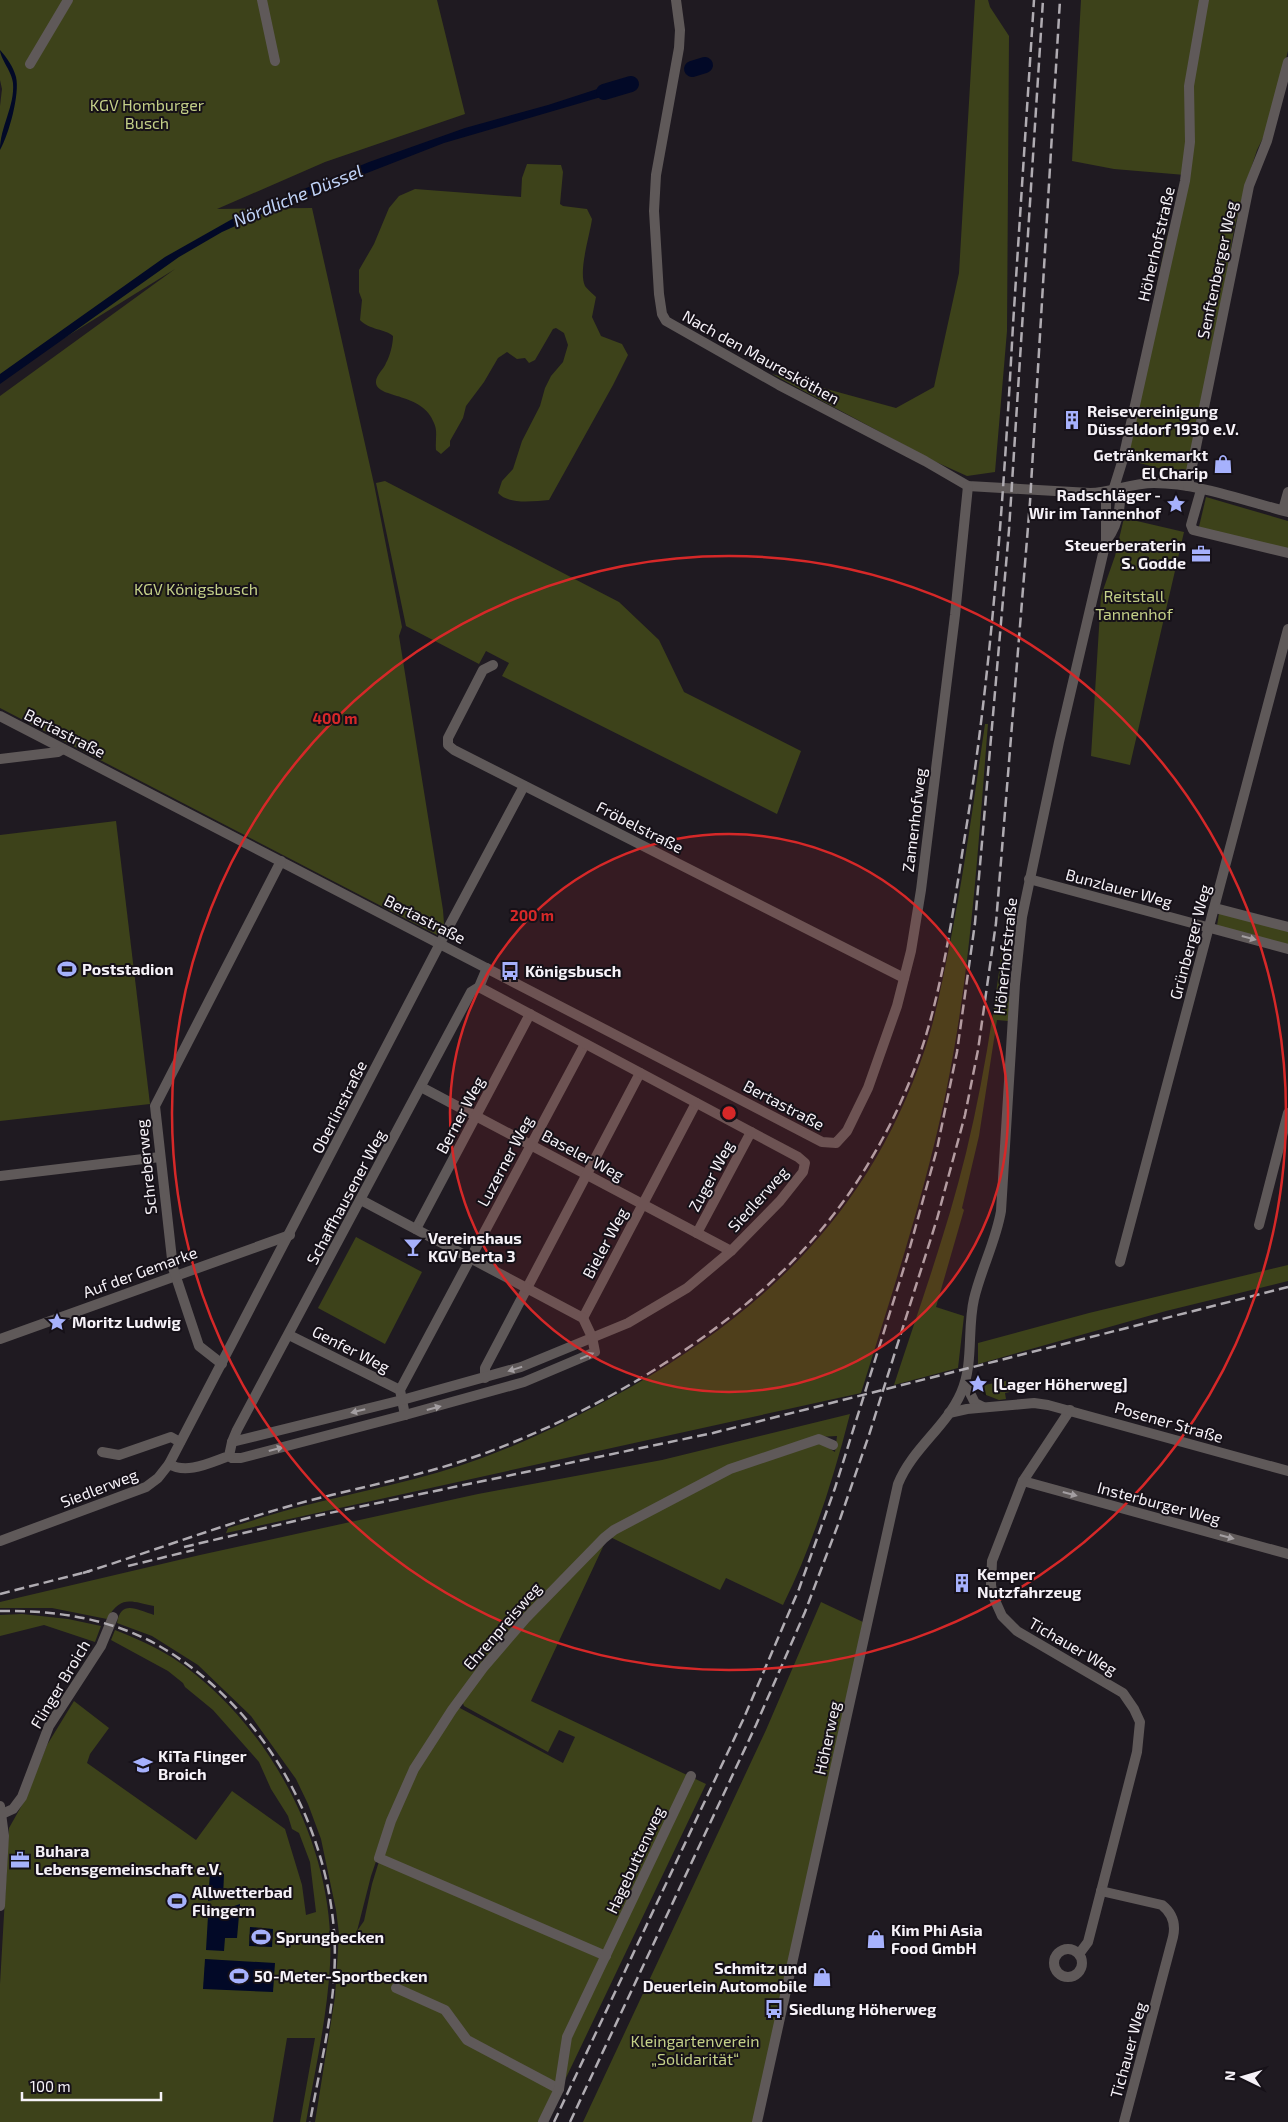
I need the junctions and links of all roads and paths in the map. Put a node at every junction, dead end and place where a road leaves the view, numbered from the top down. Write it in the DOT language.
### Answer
graph roads {
  1 [pos="68,0"];
  2 [pos="262,0"];
  3 [pos="676,0"];
  4 [pos="1204,0"];
  5 [pos="275,61"];
  6 [pos="1288,62"];
  7 [pos="30,64"];
  8 [pos="968,486"];
  9 [pos="1188,486"];
  10 [pos="1201,490"];
  11 [pos="1113,491"];
  12 [pos="1288,492"];
  13 [pos="1286,511"];
  14 [pos="1106,541"];
  15 [pos="1288,553"];
  16 [pos="1288,629"];
  17 [pos="493,664"];
  18 [pos="0,716"];
  19 [pos="63,749"];
  20 [pos="0,759"];
  21 [pos="524,786"];
  22 [pos="281,861"];
  23 [pos="1029,879"];
  24 [pos="1215,908"];
  25 [pos="1288,926"];
  26 [pos="1209,928"];
  27 [pos="441,944"];
  28 [pos="1288,949"];
  29 [pos="487,968"];
  30 [pos="904,978"];
  31 [pos="479,987"];
  32 [pos="530,1014"];
  33 [pos="585,1044"];
  34 [pos="640,1073"];
  35 [pos="421,1086"];
  36 [pos="696,1103"];
  37 [pos="1288,1113"];
  38 [pos="476,1115"];
  39 [pos="751,1132"];
  40 [pos="836,1143"];
  41 [pos="531,1145"];
  42 [pos="160,1156"];
  43 [pos="587,1174"];
  44 [pos="0,1176"];
  45 [pos="361,1200"];
  46 [pos="643,1204"];
  47 [pos="1259,1225"];
  48 [pos="416,1229"];
  49 [pos="697,1233"];
  50 [pos="290,1235"];
  51 [pos="731,1251"];
  52 [pos="471,1258"];
  53 [pos="1120,1262"];
  54 [pos="176,1275"];
  55 [pos="526,1288"];
  56 [pos="583,1318"];
  57 [pos="289,1335"];
  58 [pos="592,1337"];
  59 [pos="0,1339"];
  60 [pos="222,1364"];
  61 [pos="485,1378"];
  62 [pos="966,1380"];
  63 [pos="401,1395"];
  64 [pos="982,1407"];
  65 [pos="1070,1410"];
  66 [pos="949,1413"];
  67 [pos="405,1415"];
  68 [pos="180,1442"];
  69 [pos="232,1442"];
  70 [pos="833,1445"];
  71 [pos="102,1452"];
  72 [pos="229,1456"];
  73 [pos="169,1464"];
  74 [pos="1288,1470"];
  75 [pos="1023,1481"];
  76 [pos="0,1541"];
  77 [pos="1288,1554"];
  78 [pos="113,1617"];
  79 [pos="691,1776"];
  80 [pos="1,1810"];
  81 [pos="1101,1891"];
  82 [pos="0,1906"];
  83 [pos="1079,1954"];
  84 [pos="606,1956"];
  85 [pos="396,1988"];
  86 [pos="558,2089"];
  87 [pos="543,2122"];
  88 [pos="757,2122"];
  89 [pos="1124,2122"];
  1 -- 7 [label="street"];
  2 -- 5 [label="street"];
  3 -- 8 [label="street, Nach den Mauresköthen"];
  4 -- 11 [label="street, Höherhofstraße"];
  6 -- 9 [label="street, Senftenberger Weg"];
  8 -- 11 [label="street, Nach den Mauresköthen"];
  8 -- 30 [label="street, Zamenhofweg"];
  9 -- 10 [label="street, Nach den Mauresköthen"];
  9 -- 11 [label="street, Nach den Mauresköthen"];
  10 -- 13 [label="street, Nach den Mauresköthen"];
  10 -- 15 [label="street"];
  11 -- 14 [label="street, Höherhofstraße"];
  11 -- 14 [label="street, Höherhofstraße"];
  12 -- 13 [label="street"];
  14 -- 23 [label="street, Höherhofstraße"];
  16 -- 24 [label="street, Grünberger Weg"];
  17 -- 21 [label="street, Fröbelstraße"];
  18 -- 19 [label="street, Bertastraße"];
  19 -- 20 [label="street"];
  19 -- 22 [label="street, Bertastraße"];
  21 -- 27 [label="street, Oberlinstraße"];
  21 -- 30 [label="street, Fröbelstraße"];
  22 -- 27 [label="street, Bertastraße"];
  22 -- 42 [label="street, Schreberweg"];
  23 -- 26 [label="street, Bunzlauer Weg"];
  23 -- 62 [label="street, Höherhofstraße"];
  24 -- 25 [label="street"];
  24 -- 26 [label="street, Grünberger Weg"];
  26 -- 28 [label="street, Bunzlauer Weg, one-way"];
  26 -- 53 [label="street, Grünberger Weg"];
  27 -- 29 [label="street, Bertastraße"];
  27 -- 50 [label="street, Oberlinstraße"];
  29 -- 31 [label="street, Schaffhausener Weg"];
  29 -- 40 [label="street, Bertastraße"];
  30 -- 40 [label="street, Zamenhofweg"];
  31 -- 32 [label="street, Siedlerweg"];
  31 -- 35 [label="street, Schaffhausener Weg"];
  32 -- 33 [label="street, Siedlerweg"];
  32 -- 38 [label="street, Berner Weg"];
  33 -- 34 [label="street, Siedlerweg"];
  33 -- 41 [label="street, Luzerner Weg"];
  34 -- 36 [label="street, Siedlerweg"];
  34 -- 43 [label="street"];
  35 -- 38 [label="street, Baseler Weg"];
  35 -- 45 [label="street, Schaffhausener Weg"];
  36 -- 39 [label="street, Siedlerweg"];
  36 -- 46 [label="street, Bieler Weg"];
  37 -- 47 [label="street"];
  38 -- 41 [label="street, Baseler Weg"];
  38 -- 48 [label="street, Berner Weg"];
  39 -- 49 [label="street, Zuger Weg"];
  39 -- 51 [label="street, Siedlerweg"];
  41 -- 43 [label="street, Baseler Weg"];
  41 -- 52 [label="street, Luzerner Weg"];
  42 -- 44 [label="street"];
  42 -- 54 [label="street, Schreberweg"];
  43 -- 46 [label="street, Baseler Weg"];
  43 -- 55 [label="street"];
  45 -- 48 [label="street"];
  45 -- 57 [label="street, Schaffhausener Weg"];
  46 -- 49 [label="street, Baseler Weg"];
  46 -- 56 [label="street, Bieler Weg"];
  48 -- 52 [label="street"];
  49 -- 51 [label="street, Baseler Weg"];
  50 -- 54 [label="street, Auf der Gemarke"];
  50 -- 60 [label="street, Oberlinstraße"];
  51 -- 58 [label="street, Siedlerweg"];
  52 -- 55 [label="street"];
  52 -- 63 [label="street, Luzerner Weg"];
  54 -- 59 [label="street, Auf der Gemarke"];
  54 -- 60 [label="street, Schreberweg"];
  55 -- 56 [label="street"];
  55 -- 61 [label="street"];
  56 -- 58 [label="street"];
  57 -- 63 [label="street, Genfer Weg"];
  57 -- 69 [label="street, Schaffhausener Weg"];
  58 -- 61 [label="street, Siedlerweg, one-way"];
  67 -- 58 [label="street, one-way"];
  60 -- 68 [label="street, Oberlinstraße"];
  61 -- 63 [label="street, Siedlerweg"];
  62 -- 64 [label="street"];
  62 -- 66 [label="street, Höherweg"];
  63 -- 67 [label="street"];
  63 -- 69 [label="street, Siedlerweg, one-way"];
  64 -- 65 [label="street, Posener Straße"];
  64 -- 66 [label="street, Posener Straße"];
  65 -- 74 [label="street, Posener Straße"];
  65 -- 75 [label="street, Tichauer Weg"];
  66 -- 88 [label="street, Höherweg"];
  72 -- 67 [label="street, one-way"];
  68 -- 71 [label="street"];
  68 -- 73 [label="street, Oberlinstraße"];
  69 -- 72 [label="street"];
  70 -- 84 [label="street, Ehrenpreisweg"];
  72 -- 73 [label="street"];
  73 -- 76 [label="street, Siedlerweg"];
  75 -- 77 [label="street, Insterburger Weg, one-way"];
  75 -- 81 [label="street, Tichauer Weg"];
  78 -- 80 [label="street, Flinger Broich"];
  79 -- 84 [label="street, Hagebuttenweg"];
  80 -- 82 [label="street, Flinger Broich"];
  81 -- 83 [label="street, Tichauer Weg"];
  81 -- 89 [label="street, Tichauer Weg"];
  84 -- 86 [label="street, Hagebuttenweg"];
  85 -- 86 [label="street"];
  86 -- 87 [label="street, Hagebuttenweg"];
}
